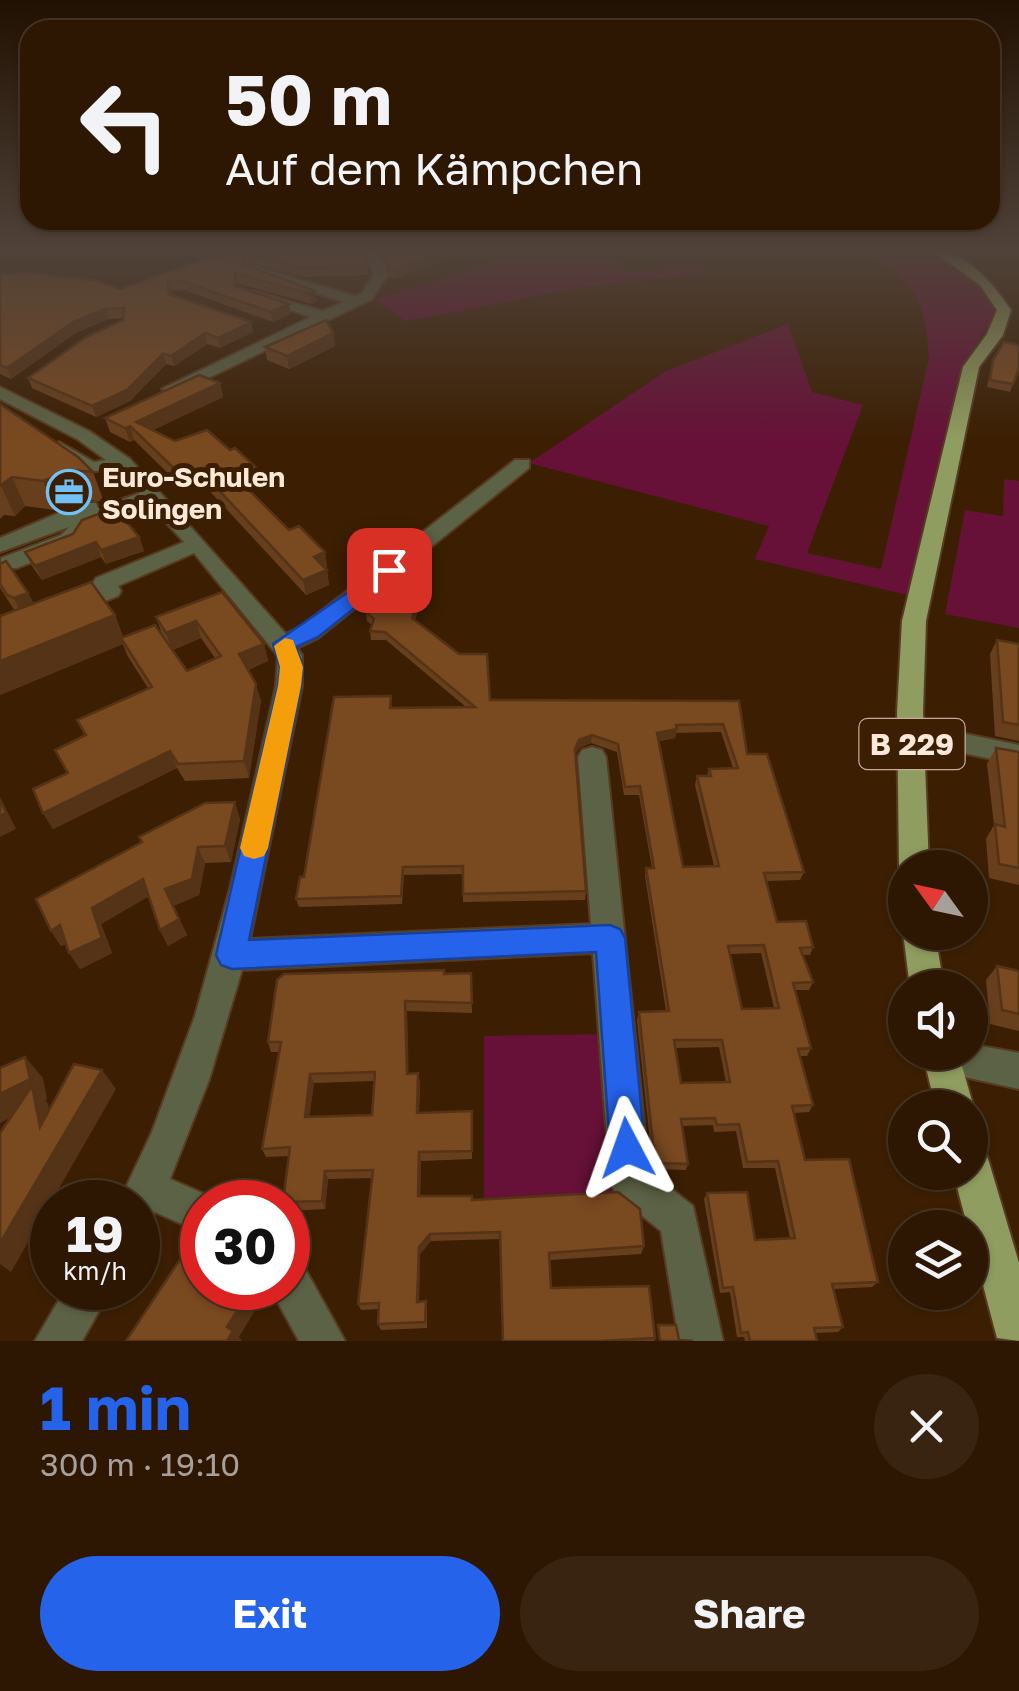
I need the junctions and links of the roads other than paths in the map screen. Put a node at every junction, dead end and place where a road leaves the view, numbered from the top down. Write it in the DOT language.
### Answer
graph roads {
  1 [pos="319,315"];
  2 [pos="326,315"];
  3 [pos="1002,315"];
  4 [pos="323,316"];
  5 [pos="266,329"];
  6 [pos="284,335"];
  7 [pos="28,379"];
  8 [pos="3,394"];
  9 [pos="158,395"];
  10 [pos="35,410"];
  11 [pos="522,464"];
  12 [pos="138,478"];
  13 [pos="88,485"];
  14 [pos="198,544"];
  15 [pos="4,555"];
  16 [pos="55,614"];
  17 [pos="284,644"];
  18 [pos="912,733"];
  19 [pos="1019,756"];
  20 [pos="592,758"];
  21 [pos="914,850"];
  22 [pos="610,938"];
  23 [pos="232,955"];
  24 [pos="988,1064"];
  25 [pos="1019,1071"];
  26 [pos="149,1180"];
  27 [pos="978,1190"];
  28 [pos="76,1310"];
  29 [pos="305,1310"];
  30 [pos="1019,1338"];
  31 [pos="56,1341"];
  32 [pos="323,1341"];
  33 [pos="700,1341"];
  1 -- 4 [label="street"];
  2 -- 4 [label="street"];
  3 -- 18 [label="main road, B 229"];
  4 -- 6 [label="street"];
  5 -- 6 [label="street"];
  6 -- 9 [label="street"];
  7 -- 8 [label="street"];
  8 -- 10 [label="street"];
  10 -- 12 [label="street"];
  10 -- 12 [label="street"];
  11 -- 17 [label="street"];
  12 -- 13 [label="street"];
  12 -- 14 [label="street"];
  12 -- 15 [label="street"];
  14 -- 16 [label="street"];
  14 -- 17 [label="street"];
  17 -- 23 [label="street"];
  18 -- 19 [label="street"];
  18 -- 21 [label="main road, B 229"];
  20 -- 22 [label="street"];
  22 -- 23 [label="street"];
  22 -- 33 [label="street"];
  23 -- 26 [label="street"];
  24 -- 25 [label="street"];
  27 -- 30 [label="main road"];
  28 -- 31 [label="street"];
  29 -- 32 [label="street"];
}
